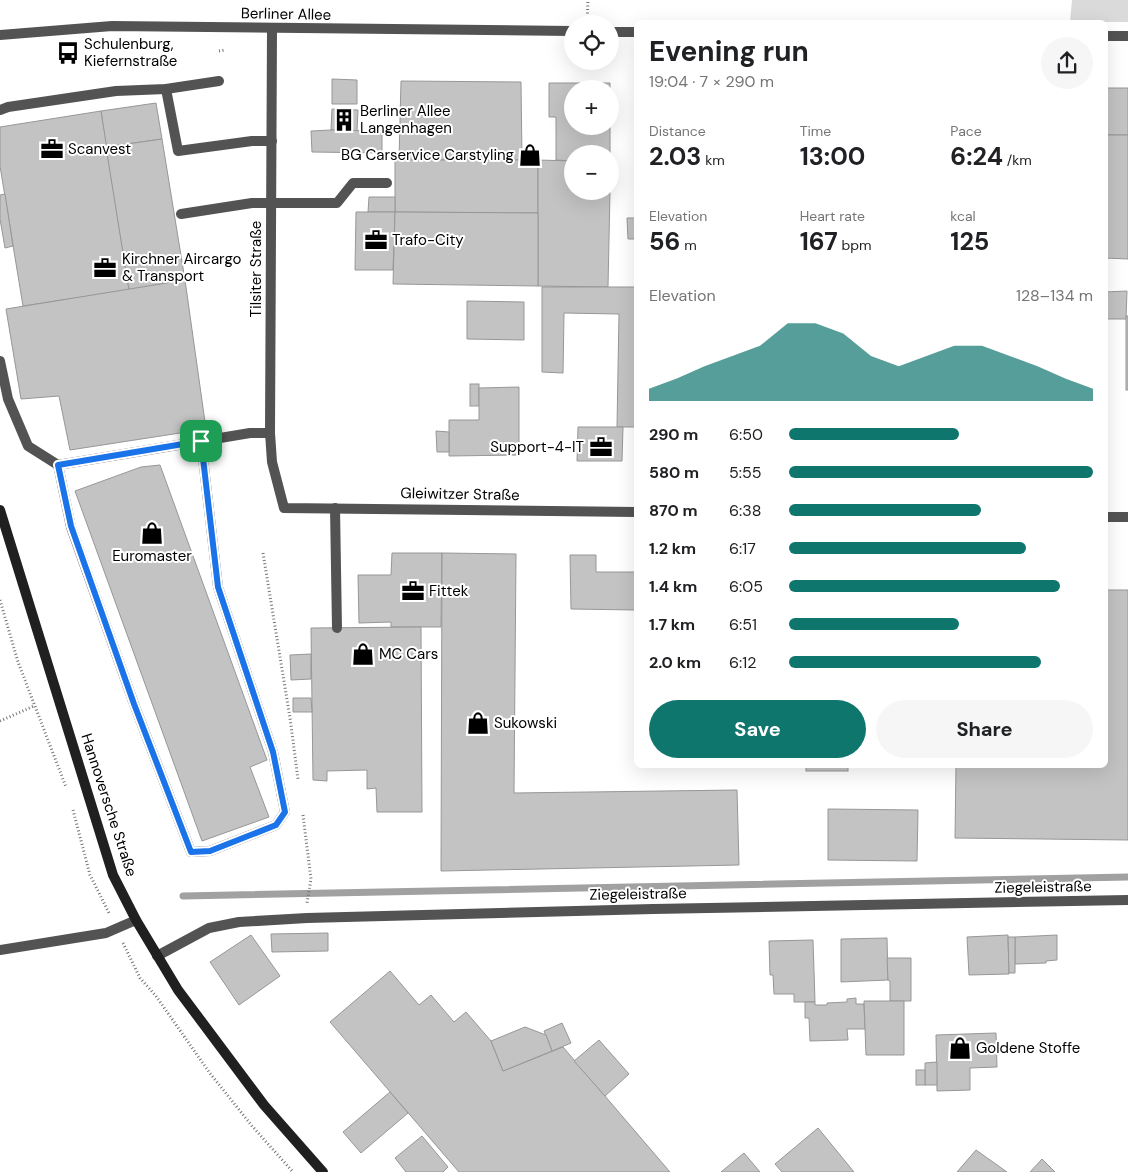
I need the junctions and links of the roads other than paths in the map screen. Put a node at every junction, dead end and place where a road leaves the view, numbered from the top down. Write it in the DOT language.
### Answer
graph roads {
  1 [pos="272,29"];
  2 [pos="564,32"];
  3 [pos="619,32"];
  4 [pos="634,32"];
  5 [pos="0,35"];
  6 [pos="1108,36"];
  7 [pos="1128,36"];
  8 [pos="219,81"];
  9 [pos="166,89"];
  10 [pos="0,110"];
  11 [pos="272,141"];
  12 [pos="387,183"];
  13 [pos="271,202"];
  14 [pos="181,214"];
  15 [pos="0,361"];
  16 [pos="270,433"];
  17 [pos="201,441"];
  18 [pos="58,465"];
  19 [pos="284,508"];
  20 [pos="335,508"];
  21 [pos="0,510"];
  22 [pos="634,512"];
  23 [pos="1108,517"];
  24 [pos="1128,517"];
  25 [pos="337,628"];
  26 [pos="1128,900"];
  27 [pos="136,920"];
  28 [pos="0,950"];
  29 [pos="157,956"];
  30 [pos="323,1172"];
  1 -- 2 [label="street, Berliner Allee"];
  1 -- 5 [label="street, Berliner Allee"];
  1 -- 11 [label="street, Tilsiter Straße"];
  3 -- 4 [label="street"];
  6 -- 7 [label="street"];
  8 -- 9 [label="street"];
  9 -- 10 [label="street"];
  9 -- 11 [label="street"];
  11 -- 13 [label="street, Tilsiter Straße"];
  12 -- 13 [label="street"];
  13 -- 14 [label="street"];
  13 -- 16 [label="street, Tilsiter Straße"];
  15 -- 18 [label="street"];
  16 -- 17 [label="street"];
  16 -- 19 [label="street, Tilsiter Straße"];
  17 -- 18 [label="street"];
  17 -- 18 [label="street"];
  19 -- 20 [label="street, Gleiwitzer Straße"];
  20 -- 22 [label="street, Gleiwitzer Straße"];
  20 -- 25 [label="street"];
  21 -- 27 [label="main road, Hannoversche Straße"];
  23 -- 24 [label="street"];
  26 -- 29 [label="street, Ziegeleistraße"];
  27 -- 28 [label="street"];
  27 -- 29 [label="main road, Hannoversche Straße"];
  29 -- 30 [label="main road, Hannoversche Straße"];
}
